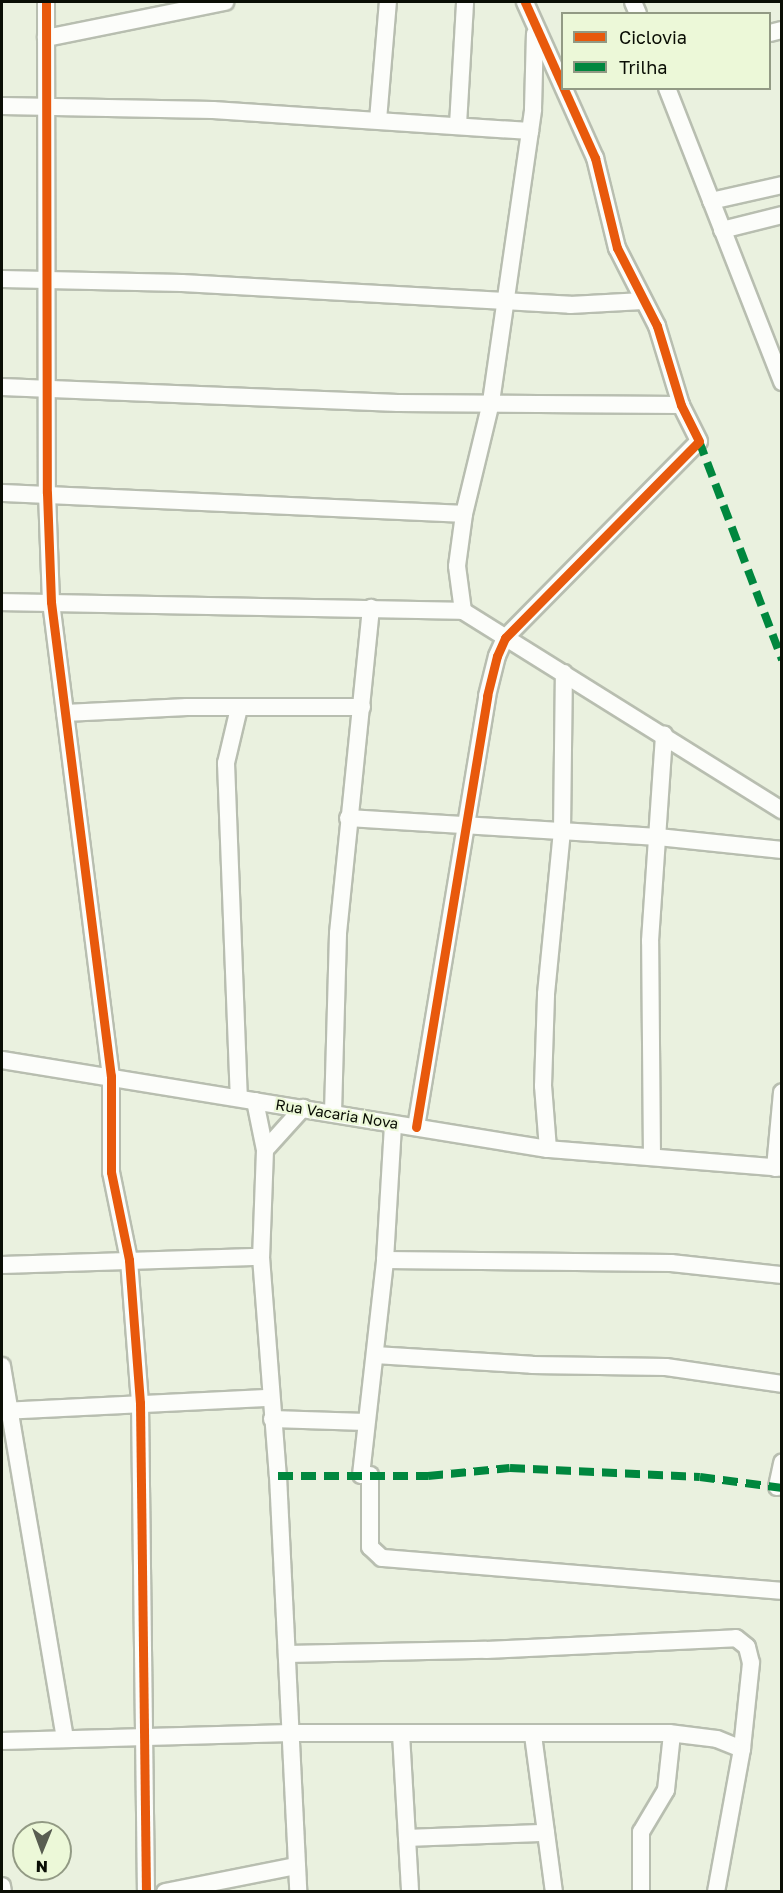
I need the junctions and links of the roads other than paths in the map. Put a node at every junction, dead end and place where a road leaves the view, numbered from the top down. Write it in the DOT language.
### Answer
graph roads {
  1 [pos="46,2"];
  2 [pos="216,2"];
  3 [pos="388,2"];
  4 [pos="465,2"];
  5 [pos="525,2"];
  6 [pos="535,30"];
  7 [pos="46,38"];
  8 [pos="561,85"];
  9 [pos="563,90"];
  10 [pos="669,90"];
  11 [pos="2,106"];
  12 [pos="45,108"];
  13 [pos="378,120"];
  14 [pos="458,125"];
  15 [pos="530,131"];
  16 [pos="782,185"];
  17 [pos="711,201"];
  18 [pos="782,216"];
  19 [pos="722,230"];
  20 [pos="2,279"];
  21 [pos="45,279"];
  22 [pos="644,301"];
  23 [pos="504,302"];
  24 [pos="782,382"];
  25 [pos="2,387"];
  26 [pos="46,388"];
  27 [pos="491,402"];
  28 [pos="681,405"];
  29 [pos="2,493"];
  30 [pos="46,494"];
  31 [pos="464,514"];
  32 [pos="2,602"];
  33 [pos="51,602"];
  34 [pos="371,608"];
  35 [pos="463,611"];
  36 [pos="505,638"];
  37 [pos="564,673"];
  38 [pos="362,707"];
  39 [pos="239,708"];
  40 [pos="65,713"];
  41 [pos="663,734"];
  42 [pos="782,810"];
  43 [pos="348,818"];
  44 [pos="468,823"];
  45 [pos="562,831"];
  46 [pos="658,837"];
  47 [pos="782,850"];
  48 [pos="2,1060"];
  49 [pos="111,1076"];
  50 [pos="782,1092"];
  51 [pos="247,1099"];
  52 [pos="303,1108"];
  53 [pos="333,1113"];
  54 [pos="393,1124"];
  55 [pos="416,1127"];
  56 [pos="548,1149"];
  57 [pos="265,1150"];
  58 [pos="652,1157"];
  59 [pos="778,1168"];
  60 [pos="261,1257"];
  61 [pos="129,1260"];
  62 [pos="385,1260"];
  63 [pos="2,1265"];
  64 [pos="782,1275"];
  65 [pos="375,1355"];
  66 [pos="2,1366"];
  67 [pos="782,1384"];
  68 [pos="271,1398"];
  69 [pos="140,1403"];
  70 [pos="4,1411"];
  71 [pos="272,1419"];
  72 [pos="366,1422"];
  73 [pos="782,1463"];
  74 [pos="777,1487"];
  75 [pos="782,1592"];
  76 [pos="287,1654"];
  77 [pos="291,1733"];
  78 [pos="400,1734"];
  79 [pos="672,1734"];
  80 [pos="533,1735"];
  81 [pos="65,1738"];
  82 [pos="142,1738"];
  83 [pos="2,1741"];
  84 [pos="742,1749"];
  85 [pos="546,1833"];
  86 [pos="406,1838"];
  87 [pos="296,1866"];
  88 [pos="2,1886"];
  89 [pos="3,1892"];
  90 [pos="146,1892"];
  91 [pos="165,1892"];
  92 [pos="298,1892"];
  93 [pos="410,1892"];
  94 [pos="554,1892"];
  95 [pos="641,1892"];
  96 [pos="716,1892"];
  1 -- 7 [label="street"];
  2 -- 7 [label="street"];
  3 -- 13 [label="street"];
  4 -- 14 [label="street"];
  5 -- 6 [label="street"];
  6 -- 8 [label="street"];
  6 -- 15 [label="street"];
  7 -- 12 [label="street"];
  9 -- 22 [label="street"];
  10 -- 17 [label="street"];
  11 -- 12 [label="street"];
  12 -- 13 [label="street"];
  12 -- 21 [label="street"];
  13 -- 14 [label="street"];
  14 -- 15 [label="street"];
  15 -- 23 [label="street"];
  16 -- 17 [label="street"];
  17 -- 19 [label="street"];
  18 -- 19 [label="street"];
  19 -- 24 [label="street"];
  20 -- 21 [label="street"];
  21 -- 23 [label="street"];
  21 -- 26 [label="street"];
  22 -- 23 [label="street"];
  22 -- 28 [label="street"];
  23 -- 27 [label="street"];
  25 -- 26 [label="street"];
  26 -- 27 [label="street"];
  26 -- 30 [label="street"];
  27 -- 28 [label="street"];
  27 -- 31 [label="street"];
  28 -- 36 [label="street"];
  29 -- 30 [label="street"];
  30 -- 31 [label="street"];
  30 -- 33 [label="street"];
  31 -- 35 [label="street"];
  32 -- 33 [label="street"];
  33 -- 34 [label="street"];
  33 -- 40 [label="street"];
  34 -- 35 [label="street"];
  34 -- 38 [label="street"];
  35 -- 36 [label="street"];
  36 -- 37 [label="street"];
  36 -- 44 [label="street"];
  37 -- 41 [label="street"];
  37 -- 45 [label="street"];
  38 -- 39 [label="street"];
  38 -- 43 [label="street"];
  39 -- 40 [label="street"];
  39 -- 51 [label="street"];
  40 -- 49 [label="street"];
  41 -- 42 [label="street"];
  41 -- 46 [label="street"];
  43 -- 44 [label="street"];
  43 -- 53 [label="street"];
  44 -- 45 [label="street"];
  44 -- 55 [label="street"];
  45 -- 46 [label="street"];
  45 -- 56 [label="street"];
  46 -- 47 [label="street"];
  46 -- 58 [label="street"];
  48 -- 49 [label="street, Rua Vacaria Nova"];
  49 -- 51 [label="street, Rua Vacaria Nova"];
  49 -- 61 [label="street"];
  50 -- 59 [label="street"];
  51 -- 52 [label="street, Rua Vacaria Nova"];
  51 -- 57 [label="street"];
  52 -- 53 [label="street, Rua Vacaria Nova"];
  52 -- 57 [label="street"];
  53 -- 54 [label="street, Rua Vacaria Nova"];
  54 -- 55 [label="street, Rua Vacaria Nova"];
  54 -- 62 [label="street"];
  55 -- 56 [label="street, Rua Vacaria Nova"];
  56 -- 58 [label="street, Rua Vacaria Nova"];
  57 -- 60 [label="street"];
  58 -- 59 [label="street, Rua Vacaria Nova"];
  60 -- 61 [label="street"];
  60 -- 68 [label="street"];
  61 -- 63 [label="street"];
  61 -- 69 [label="street"];
  62 -- 64 [label="street"];
  62 -- 65 [label="street"];
  65 -- 67 [label="street"];
  65 -- 72 [label="street"];
  66 -- 70 [label="street"];
  68 -- 69 [label="street"];
  68 -- 71 [label="street"];
  69 -- 70 [label="street"];
  69 -- 82 [label="street"];
  70 -- 81 [label="street"];
  71 -- 72 [label="street"];
  71 -- 76 [label="street"];
  72 -- 75 [label="street"];
  73 -- 74 [label="street"];
  76 -- 77 [label="street"];
  76 -- 84 [label="street"];
  77 -- 78 [label="street"];
  77 -- 82 [label="street"];
  77 -- 87 [label="street"];
  78 -- 80 [label="street"];
  78 -- 86 [label="street"];
  79 -- 80 [label="street"];
  79 -- 84 [label="street"];
  79 -- 95 [label="street"];
  80 -- 85 [label="street"];
  81 -- 82 [label="street"];
  81 -- 83 [label="street"];
  82 -- 90 [label="street"];
  84 -- 96 [label="street"];
  85 -- 86 [label="street"];
  85 -- 94 [label="street"];
  86 -- 93 [label="street"];
  87 -- 91 [label="street"];
  87 -- 92 [label="street"];
  88 -- 89 [label="street"];
}
